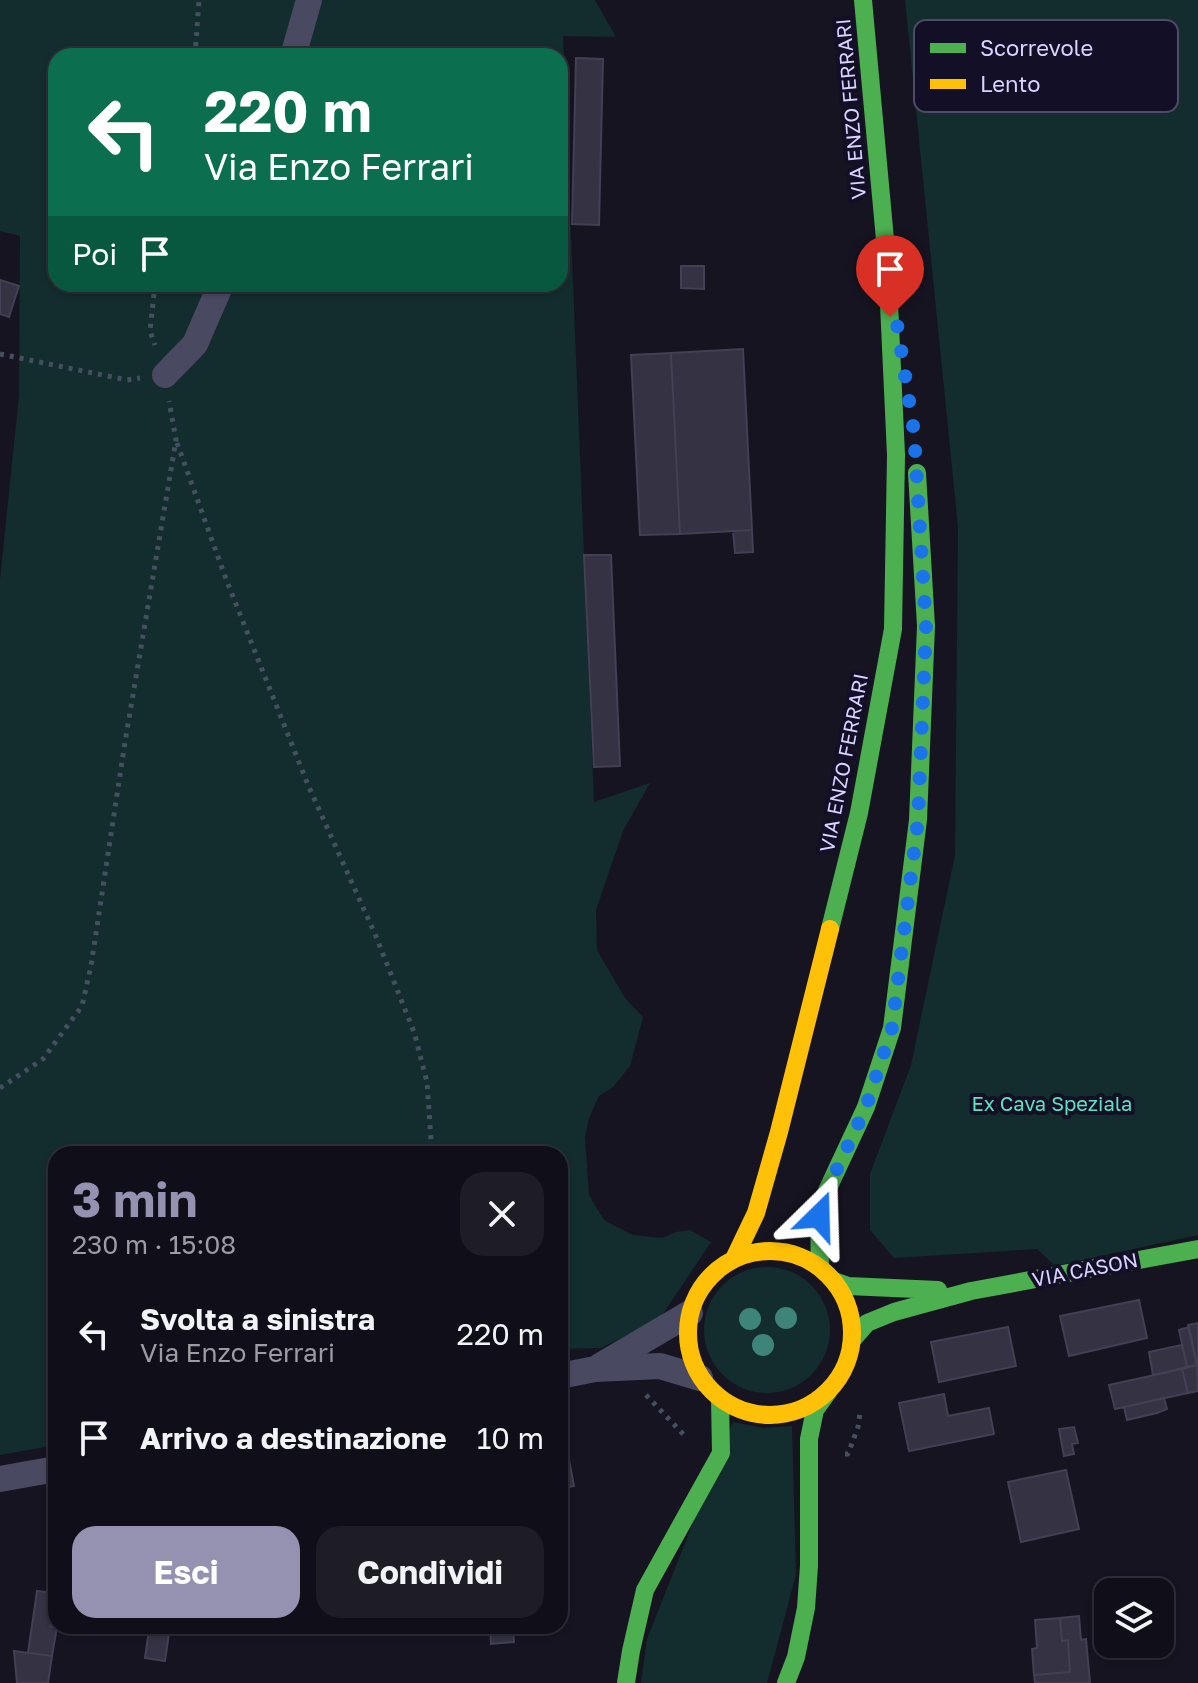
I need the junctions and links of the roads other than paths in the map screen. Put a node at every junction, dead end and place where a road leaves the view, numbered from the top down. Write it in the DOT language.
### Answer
graph roads {
  1 [pos="309,0"];
  2 [pos="863,0"];
  3 [pos="295,48"];
  4 [pos="887,261"];
  5 [pos="218,292"];
  6 [pos="165,375"];
  7 [pos="912,417"];
  8 [pos="916,462"];
  9 [pos="1198,1249"];
  10 [pos="734,1259"];
  11 [pos="820,1267"];
  12 [pos="834,1281"];
  13 [pos="971,1291"];
  14 [pos="690,1313"];
  15 [pos="853,1339"];
  16 [pos="595,1369"];
  17 [pos="568,1374"];
  18 [pos="700,1378"];
  19 [pos="828,1392"];
  20 [pos="720,1399"];
  21 [pos="48,1470"];
  22 [pos="0,1479"];
  23 [pos="626,1683"];
  24 [pos="786,1683"];
  1 -- 3 [label="street"];
  2 -- 4 [label="main road, VIA ENZO FERRARI"];
  4 -- 7 [label="main road, VIA ENZO FERRARI"];
  4 -- 10 [label="main road, VIA ENZO FERRARI"];
  5 -- 6 [label="street"];
  8 -- 11 [label="main road"];
  9 -- 13 [label="main road, VIA CASON"];
  10 -- 11 [label="main road"];
  10 -- 14 [label="main road"];
  11 -- 12 [label="main road"];
  12 -- 13 [label="main road, VIA CASON"];
  12 -- 15 [label="main road"];
  13 -- 15 [label="main road, VIA CASON"];
  14 -- 16 [label="street"];
  14 -- 18 [label="main road"];
  15 -- 19 [label="main road"];
  16 -- 17 [label="street"];
  16 -- 18 [label="street"];
  18 -- 20 [label="main road"];
  19 -- 20 [label="main road"];
  19 -- 24 [label="main road"];
  20 -- 23 [label="main road"];
  21 -- 22 [label="street"];
}
